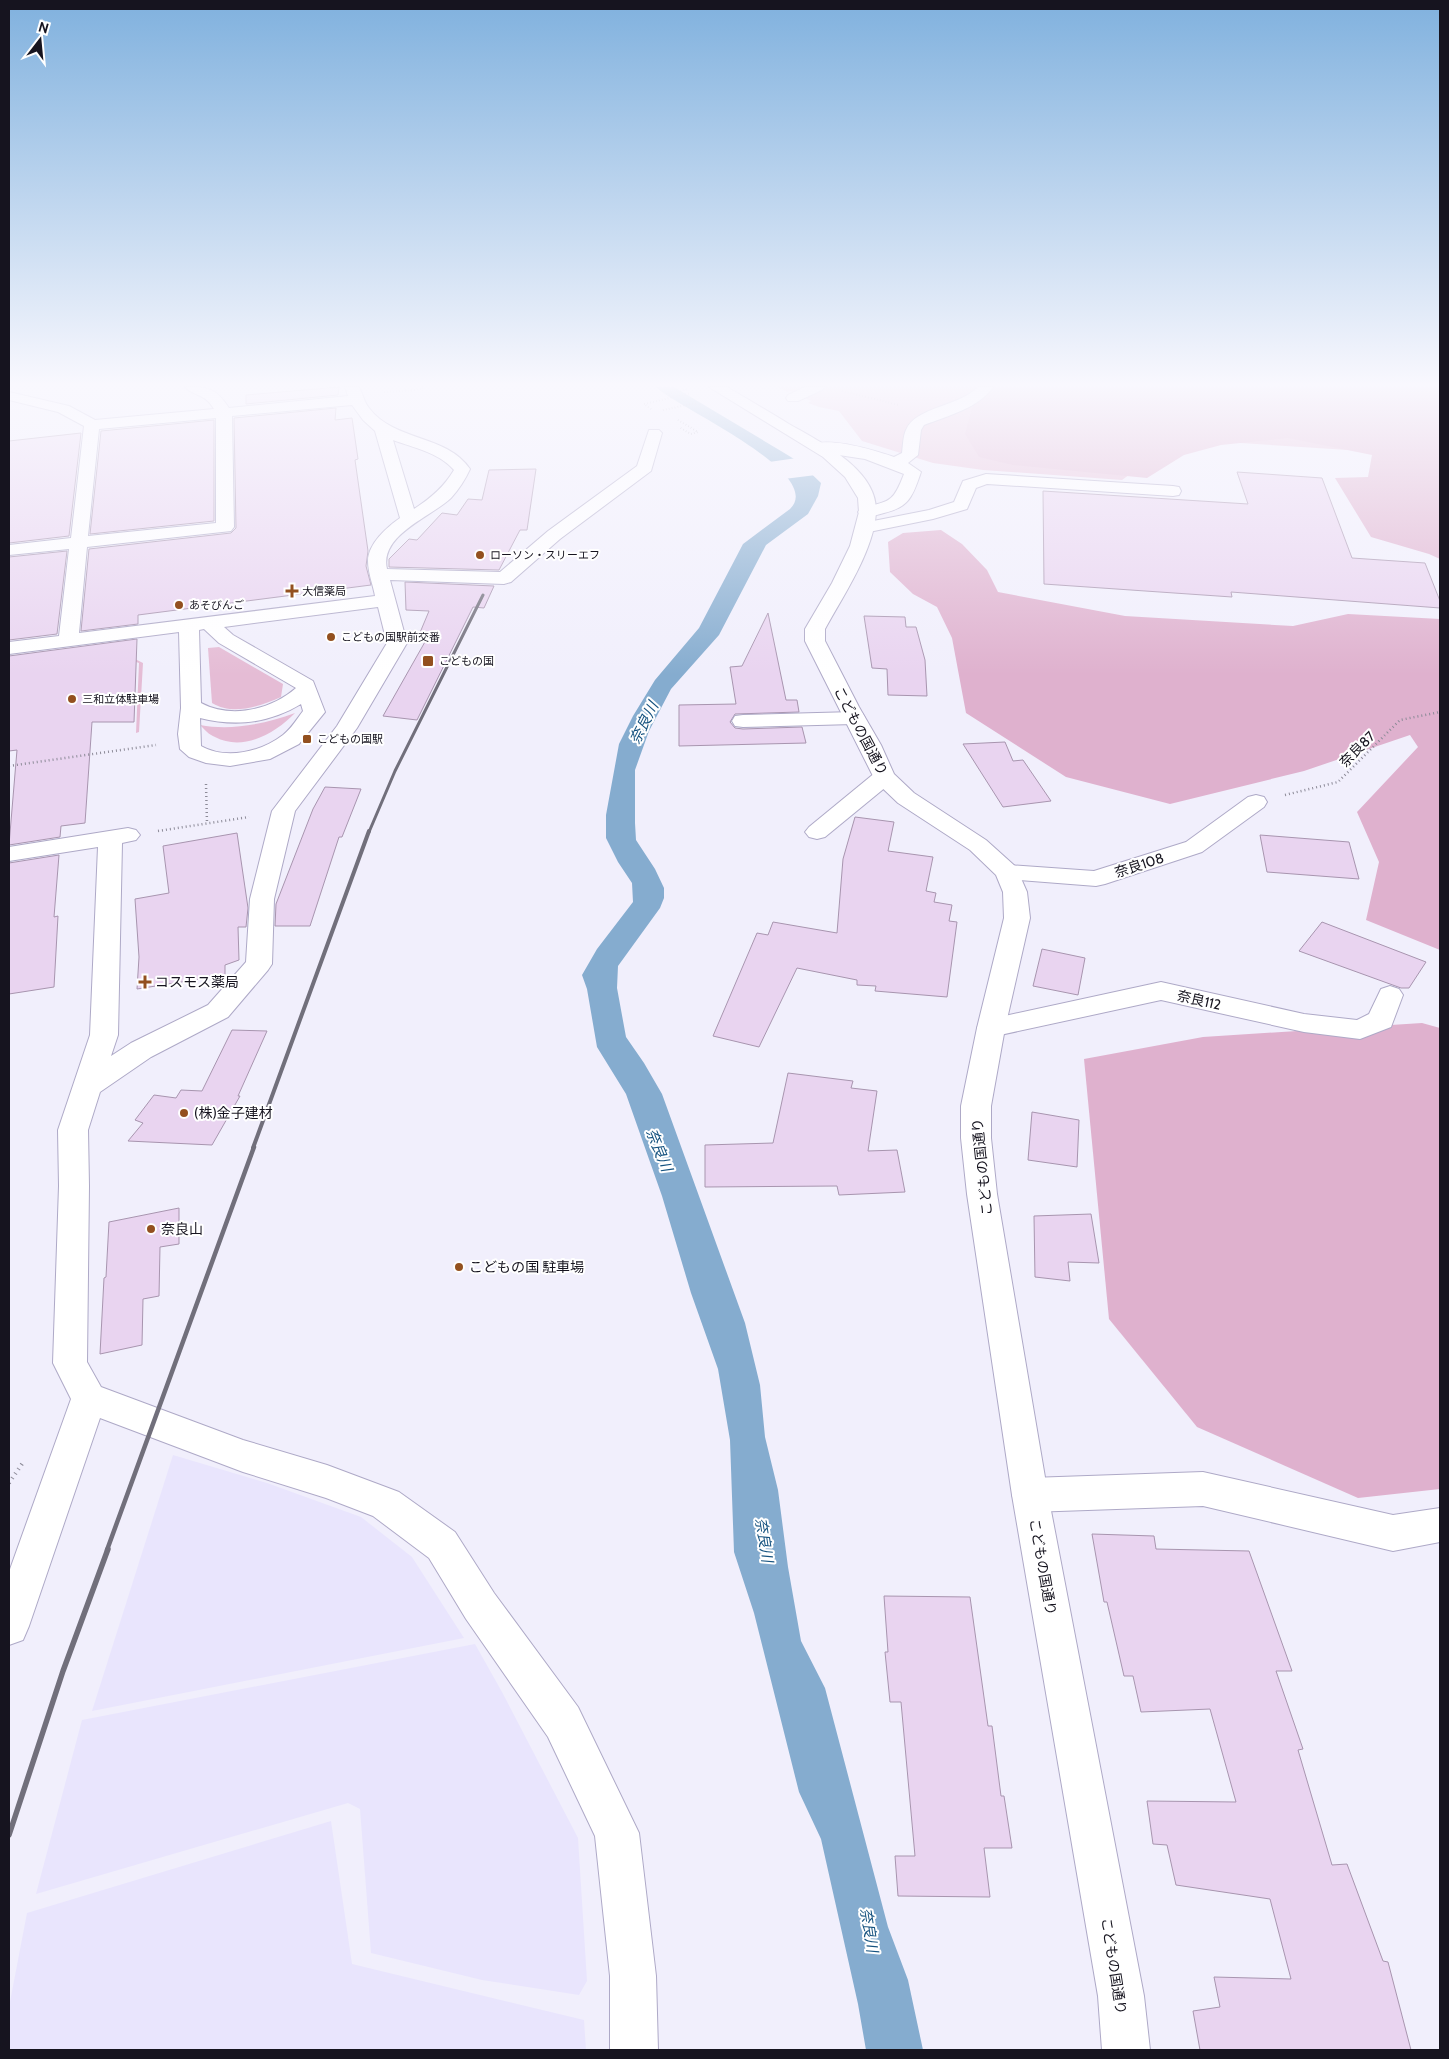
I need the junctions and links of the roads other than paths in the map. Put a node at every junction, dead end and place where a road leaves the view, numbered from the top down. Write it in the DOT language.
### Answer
graph roads {
  1 [pos="85,483"];
  2 [pos="225,483"];
  3 [pos="398,483"];
  4 [pos="455,483"];
  5 [pos="625,483"];
  6 [pos="858,483"];
  7 [pos="909,483"];
  8 [pos="974,483"];
  9 [pos="1050,483"];
  10 [pos="1174,491"];
  11 [pos="409,519"];
  12 [pos="866,520"];
  13 [pos="78,543"];
  14 [pos="9,550"];
  15 [pos="389,583"];
  16 [pos="199,624"];
  17 [pos="68,641"];
  18 [pos="9,648"];
  19 [pos="307,689"];
  20 [pos="192,706"];
  21 [pos="854,718"];
  22 [pos="743,721"];
  23 [pos="884,777"];
  24 [pos="1256,802"];
  25 [pos="817,832"];
  26 [pos="9,854"];
  27 [pos="1008,872"];
  28 [pos="1390,995"];
  29 [pos="991,1028"];
  30 [pos="88,1086"];
  31 [pos="89,1398"];
  32 [pos="1030,1495"];
  33 [pos="1440,1525"];
  34 [pos="9,1626"];
  35 [pos="634,2050"];
  36 [pos="1126,2050"];
  1 -- 13 [label="street"];
  2 -- 13 [label="street"];
  3 -- 11 [label="street"];
  4 -- 11 [label="street"];
  5 -- 15 [label="street"];
  6 -- 12 [label="street"];
  7 -- 12 [label="street"];
  8 -- 12 [label="street"];
  9 -- 10 [label="street"];
  11 -- 15 [label="street"];
  12 -- 21 [label="street, こどもの国通り"];
  13 -- 14 [label="street"];
  13 -- 17 [label="street"];
  15 -- 16 [label="street"];
  15 -- 30 [label="street"];
  16 -- 17 [label="street"];
  16 -- 19 [label="street"];
  16 -- 20 [label="street"];
  17 -- 18 [label="street"];
  19 -- 20 [label="street"];
  19 -- 20 [label="street"];
  21 -- 22 [label="street"];
  21 -- 23 [label="street, こどもの国通り"];
  23 -- 25 [label="street"];
  23 -- 27 [label="street, こどもの国通り"];
  24 -- 27 [label="street, 奈良108"];
  26 -- 30 [label="street"];
  27 -- 29 [label="street, こどもの国通り"];
  28 -- 29 [label="street, 奈良112"];
  29 -- 32 [label="street, こどもの国通り"];
  30 -- 31 [label="street"];
  31 -- 34 [label="street"];
  31 -- 35 [label="street"];
  32 -- 33 [label="street"];
  32 -- 36 [label="street, こどもの国通り"];
}
